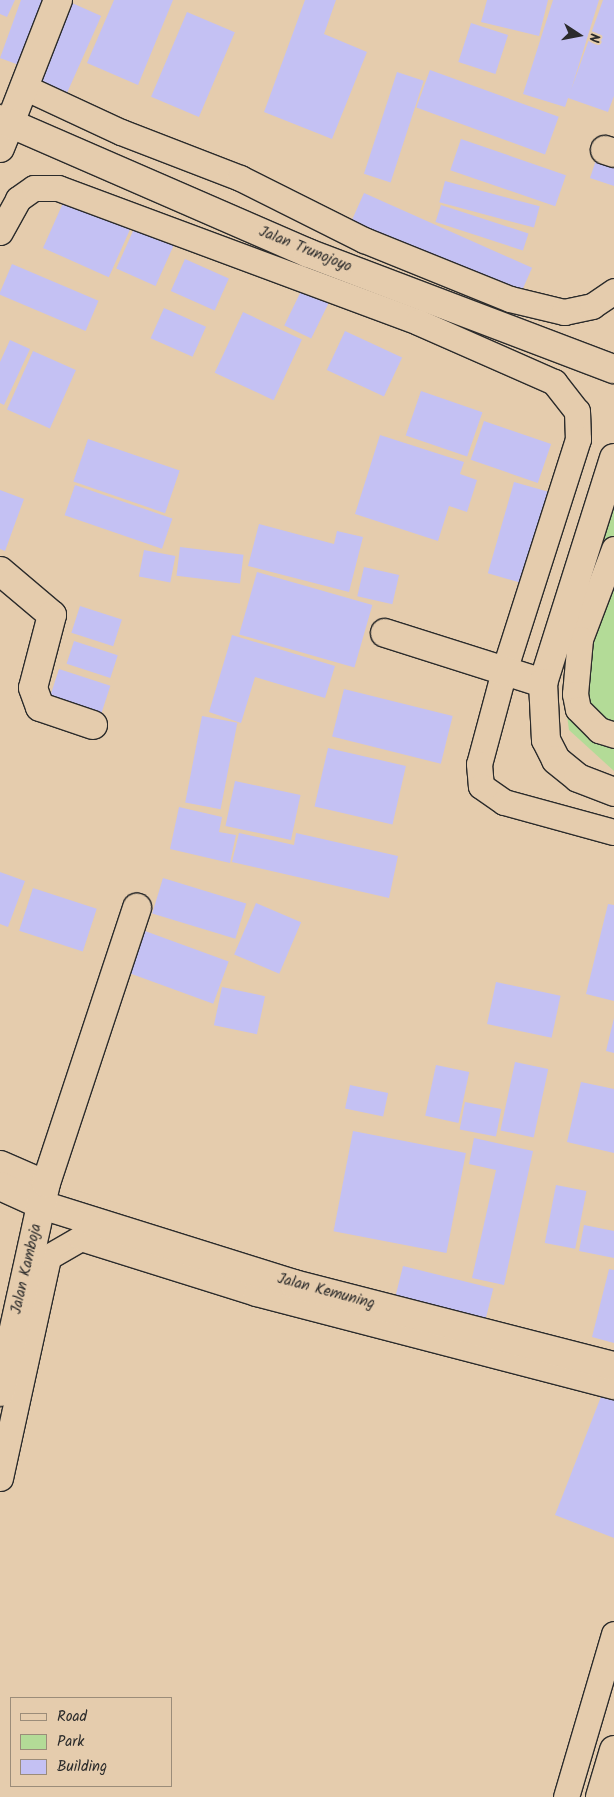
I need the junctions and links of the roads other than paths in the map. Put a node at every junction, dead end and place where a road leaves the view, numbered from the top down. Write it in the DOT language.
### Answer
graph roads {
  1 [pos="58,0"];
  2 [pos="24,88"];
  3 [pos="5,121"];
  4 [pos="0,148"];
  5 [pos="0,232"];
  6 [pos="614,291"];
  7 [pos="614,369"];
  8 [pos="614,458"];
  9 [pos="614,550"];
  10 [pos="0,571"];
  11 [pos="385,633"];
  12 [pos="504,672"];
  13 [pos="543,683"];
  14 [pos="93,725"];
  15 [pos="614,735"];
  16 [pos="614,792"];
  17 [pos="614,832"];
  18 [pos="137,908"];
  19 [pos="0,1163"];
  20 [pos="0,1186"];
  21 [pos="44,1194"];
  22 [pos="614,1366"];
  23 [pos="614,1386"];
  24 [pos="0,1392"];
  25 [pos="0,1478"];
  26 [pos="614,1634"];
  27 [pos="614,1750"];
  28 [pos="566,1797"];
  29 [pos="600,1797"];
  1 -- 2 [label="main road"];
  2 -- 3 [label="main road"];
  2 -- 6 [label="street"];
  3 -- 4 [label="main road"];
  3 -- 7 [label="main road, Jalan Trunojoyo"];
  5 -- 12 [label="street"];
  8 -- 13 [label="main road"];
  9 -- 15 [label="street"];
  10 -- 14 [label="main road"];
  11 -- 12 [label="main road"];
  12 -- 13 [label="main road"];
  12 -- 17 [label="street"];
  13 -- 16 [label="main road"];
  18 -- 21 [label="main road, Jalan Kamboja"];
  19 -- 21 [label="street"];
  20 -- 21 [label="main road, Jalan Kemuning"];
  21 -- 22 [label="main road, Jalan Kemuning"];
  21 -- 24 [label="main road, Jalan Kamboja"];
  23 -- 25 [label="street"];
  26 -- 28 [label="street"];
  27 -- 29 [label="main road"];
}
